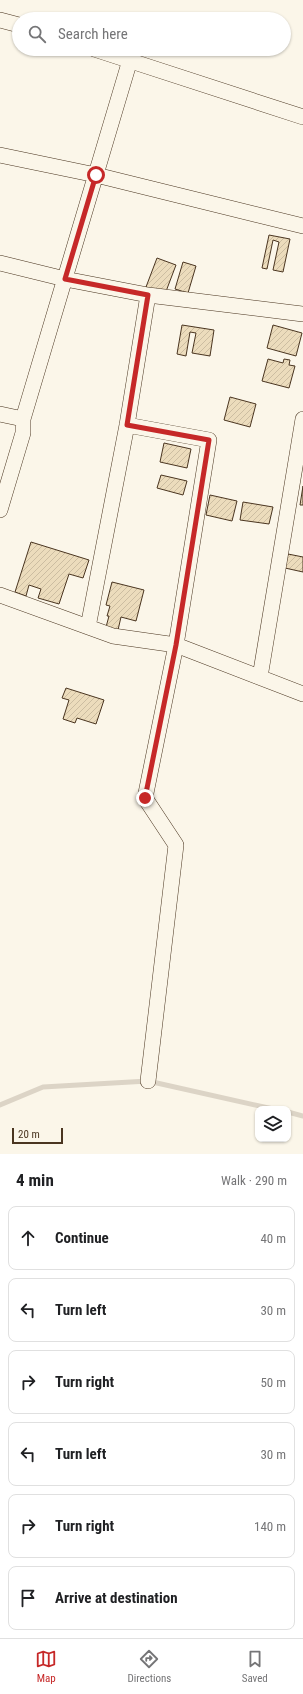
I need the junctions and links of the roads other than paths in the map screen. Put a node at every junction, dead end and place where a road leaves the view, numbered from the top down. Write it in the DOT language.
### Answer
graph roads {
  1 [pos="0,20"];
  2 [pos="12,23"];
  3 [pos="117,56"];
  4 [pos="130,60"];
  5 [pos="303,117"];
  6 [pos="0,154"];
  7 [pos="96,175"];
  8 [pos="303,226"];
  9 [pos="0,263"];
  10 [pos="65,279"];
  11 [pos="148,295"];
  12 [pos="303,314"];
  13 [pos="0,414"];
  14 [pos="23,419"];
  15 [pos="302,424"];
  16 [pos="127,425"];
  17 [pos="0,510"];
  18 [pos="0,596"];
  19 [pos="88,627"];
  20 [pos="176,645"];
  21 [pos="260,677"];
  22 [pos="303,694"];
  23 [pos="148,1081"];
  1 -- 2 [label="street"];
  3 -- 4 [label="street"];
  4 -- 5 [label="street"];
  4 -- 7 [label="street"];
  6 -- 7 [label="street"];
  7 -- 8 [label="street"];
  7 -- 10 [label="street"];
  9 -- 10 [label="street"];
  10 -- 11 [label="street"];
  10 -- 14 [label="street"];
  11 -- 12 [label="street"];
  11 -- 16 [label="street"];
  13 -- 14 [label="street"];
  14 -- 17 [label="street"];
  15 -- 21 [label="street"];
  16 -- 19 [label="street"];
  16 -- 20 [label="street"];
  18 -- 19 [label="street"];
  19 -- 20 [label="street"];
  20 -- 21 [label="street"];
  20 -- 23 [label="street"];
  21 -- 22 [label="street"];
}
